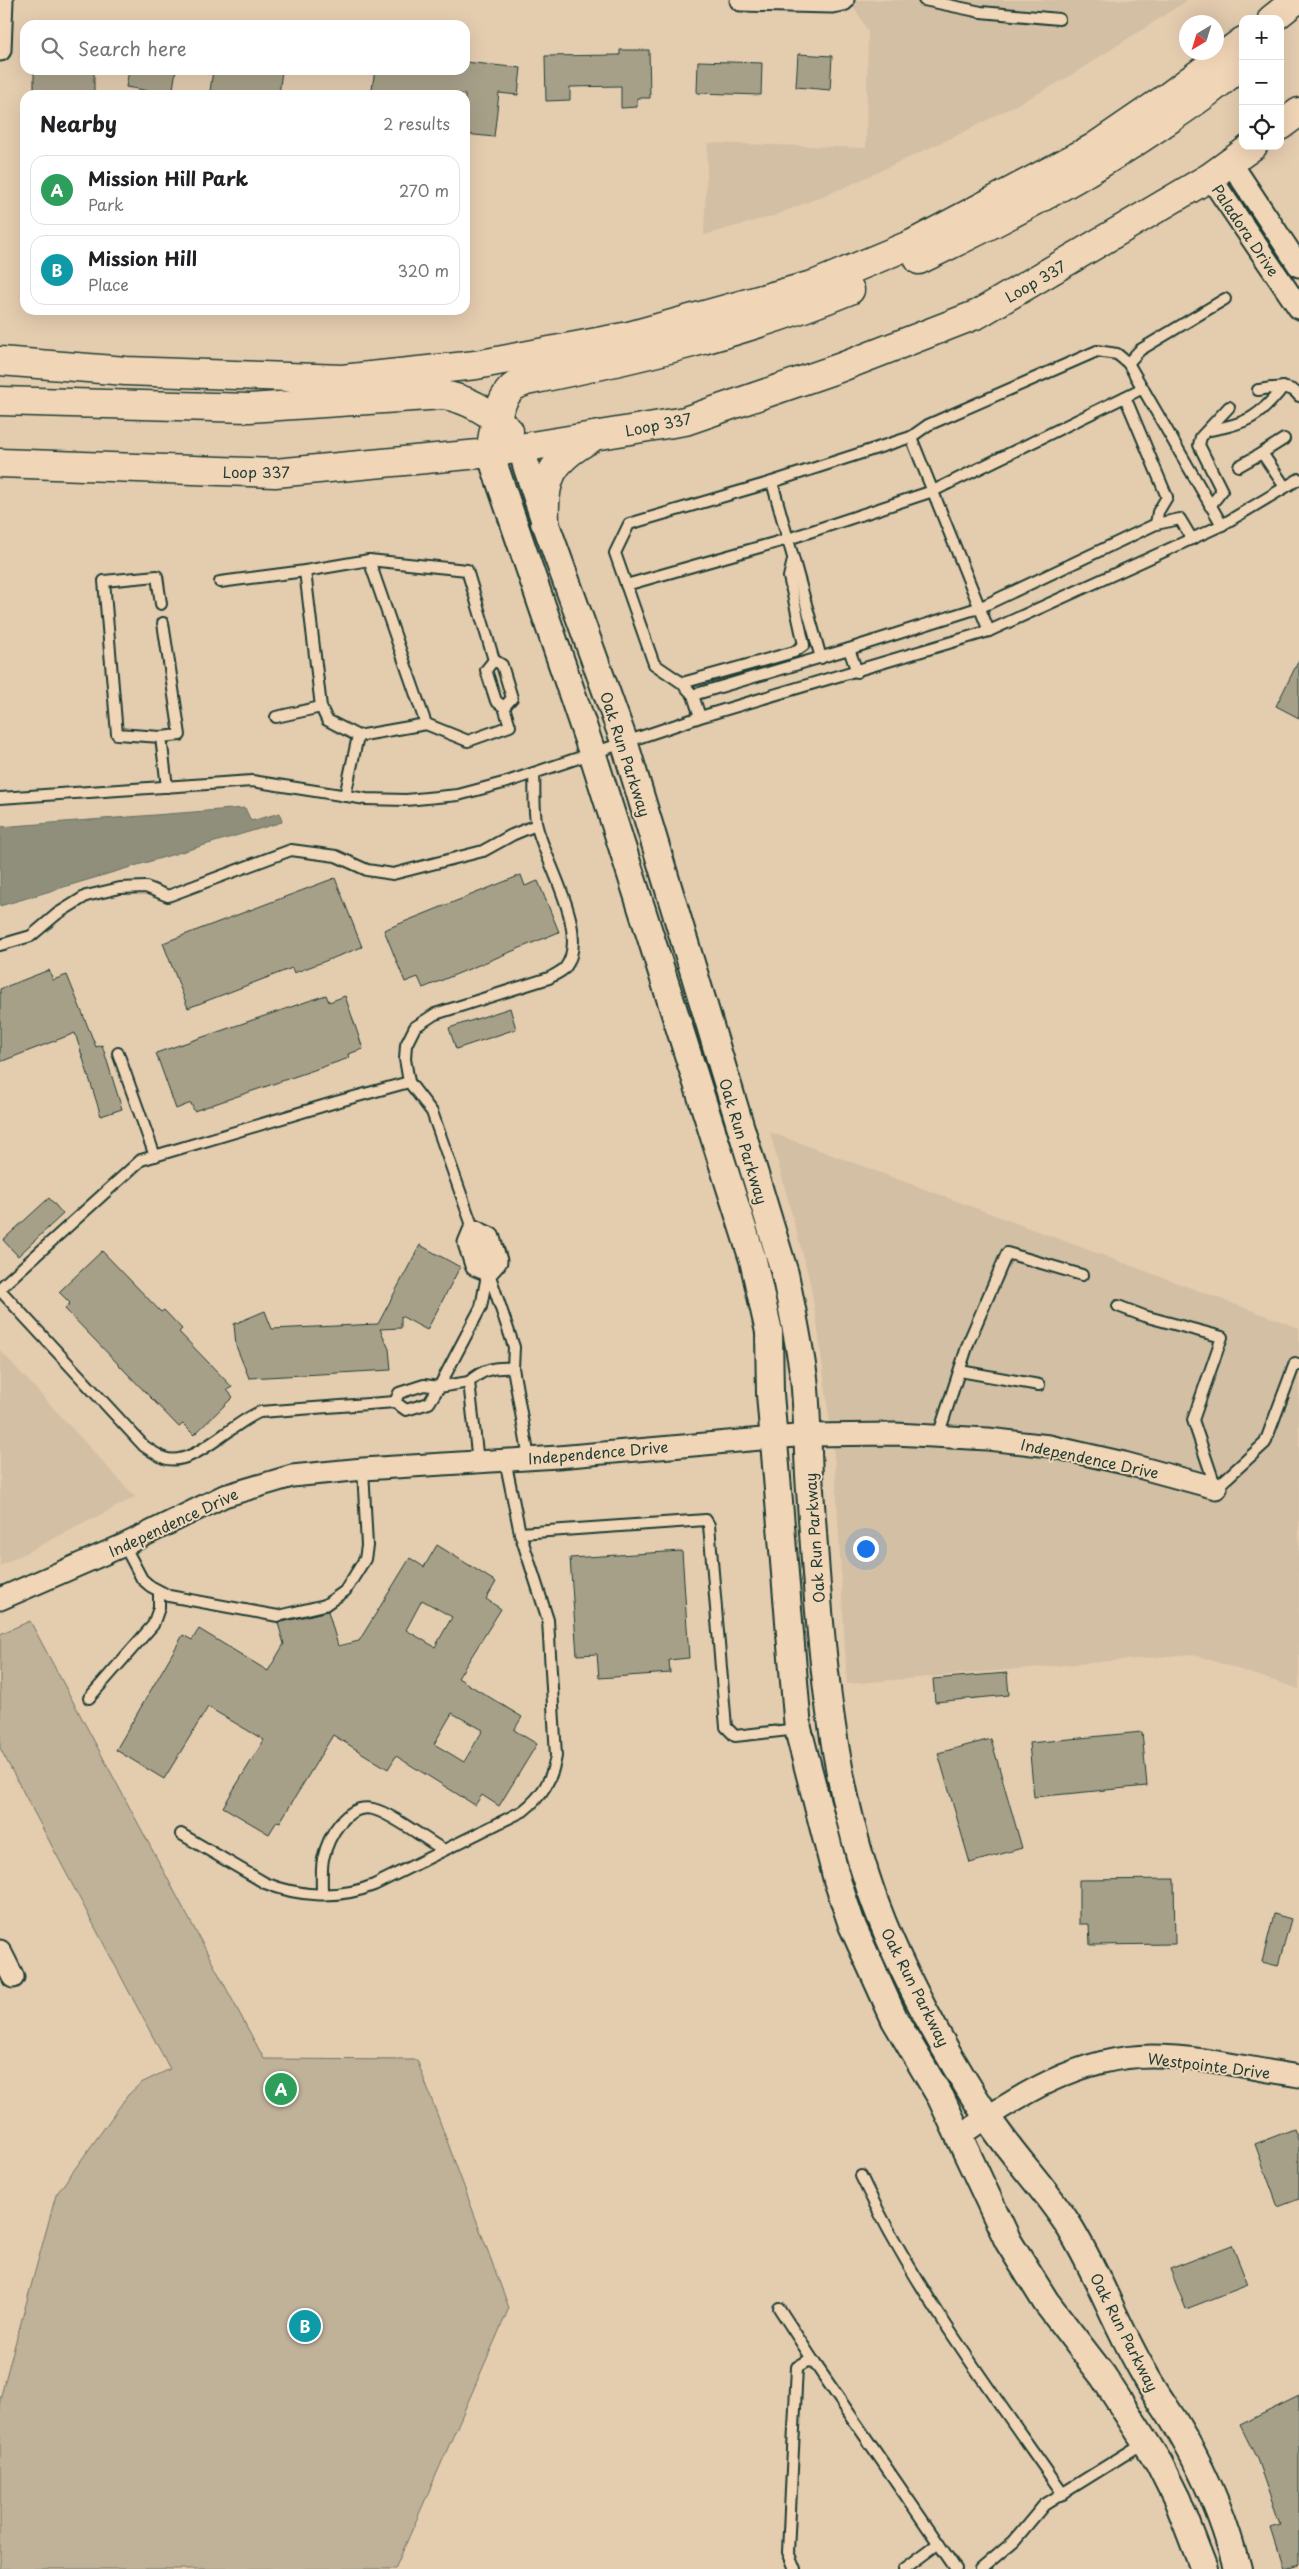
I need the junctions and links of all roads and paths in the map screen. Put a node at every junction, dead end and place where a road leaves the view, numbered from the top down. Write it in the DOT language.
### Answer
graph roads {
  1 [pos="2,0"];
  2 [pos="741,0"];
  3 [pos="843,0"];
  4 [pos="924,0"];
  5 [pos="1059,19"];
  6 [pos="1239,45"];
  7 [pos="0,50"];
  8 [pos="1239,66"];
  9 [pos="1299,112"];
  10 [pos="1284,123"];
  11 [pos="1248,150"];
  12 [pos="1220,170"];
  13 [pos="1299,266"];
  14 [pos="1225,299"];
  15 [pos="1299,308"];
  16 [pos="0,361"];
  17 [pos="1128,363"];
  18 [pos="1283,387"];
  19 [pos="1142,388"];
  20 [pos="1258,390"];
  21 [pos="1299,396"];
  22 [pos="1125,397"];
  23 [pos="0,401"];
  24 [pos="1229,407"];
  25 [pos="496,420"];
  26 [pos="1210,430"];
  27 [pos="595,436"];
  28 [pos="911,437"];
  29 [pos="1284,439"];
  30 [pos="522,448"];
  31 [pos="490,453"];
  32 [pos="1262,453"];
  33 [pos="0,462"];
  34 [pos="1239,466"];
  35 [pos="1299,479"];
  36 [pos="772,482"];
  37 [pos="1285,487"];
  38 [pos="933,490"];
  39 [pos="1210,506"];
  40 [pos="545,522"];
  41 [pos="1156,524"];
  42 [pos="1222,525"];
  43 [pos="1192,538"];
  44 [pos="788,539"];
  45 [pos="369,560"];
  46 [pos="793,560"];
  47 [pos="305,571"];
  48 [pos="220,582"];
  49 [pos="626,585"];
  50 [pos="161,604"];
  51 [pos="981,607"];
  52 [pos="163,623"];
  53 [pos="989,631"];
  54 [pos="849,649"];
  55 [pos="821,658"];
  56 [pos="494,660"];
  57 [pos="857,672"];
  58 [pos="682,683"];
  59 [pos="693,695"];
  60 [pos="320,707"];
  61 [pos="504,707"];
  62 [pos="276,716"];
  63 [pos="700,716"];
  64 [pos="426,724"];
  65 [pos="358,736"];
  66 [pos="161,738"];
  67 [pos="624,741"];
  68 [pos="592,752"];
  69 [pos="534,773"];
  70 [pos="167,787"];
  71 [pos="345,796"];
  72 [pos="0,798"];
  73 [pos="536,825"];
  74 [pos="0,945"];
  75 [pos="118,1053"];
  76 [pos="409,1082"];
  77 [pos="155,1156"];
  78 [pos="474,1231"];
  79 [pos="488,1270"];
  80 [pos="1082,1275"];
  81 [pos="0,1288"];
  82 [pos="1118,1306"];
  83 [pos="1299,1365"];
  84 [pos="513,1368"];
  85 [pos="960,1370"];
  86 [pos="469,1382"];
  87 [pos="1040,1385"];
  88 [pos="439,1387"];
  89 [pos="394,1402"];
  90 [pos="807,1435"];
  91 [pos="938,1436"];
  92 [pos="774,1438"];
  93 [pos="529,1458"];
  94 [pos="505,1460"];
  95 [pos="478,1462"];
  96 [pos="363,1469"];
  97 [pos="1216,1488"];
  98 [pos="520,1534"];
  99 [pos="124,1545"];
  100 [pos="159,1592"];
  101 [pos="0,1599"];
  102 [pos="89,1698"];
  103 [pos="798,1729"];
  104 [pos="181,1834"];
  105 [pos="444,1850"];
  106 [pos="322,1894"];
  107 [pos="0,1951"];
  108 [pos="13,1977"];
  109 [pos="1299,2076"];
  110 [pos="987,2117"];
  111 [pos="959,2136"];
  112 [pos="861,2176"];
  113 [pos="779,2308"];
  114 [pos="814,2362"];
  115 [pos="1146,2442"];
  116 [pos="1063,2494"];
  117 [pos="939,2543"];
  118 [pos="795,2569"];
  119 [pos="904,2569"];
  120 [pos="956,2569"];
  121 [pos="981,2569"];
  122 [pos="1204,2569"];
  123 [pos="1236,2569"];
  1 -- 7 [label="street"];
  2 -- 3 [label="street"];
  4 -- 5 [label="lane"];
  6 -- 16 [label="main road"];
  8 -- 25 [label="main road"];
  9 -- 10 [label="main road"];
  11 -- 12 [label="main road, Loop 337"];
  12 -- 13 [label="street, Paladora Drive"];
  12 -- 15 [label="street, Paladora Drive"];
  12 -- 27 [label="main road, Loop 337"];
  14 -- 17 [label="lane"];
  17 -- 19 [label="lane"];
  17 -- 28 [label="lane"];
  18 -- 20 [label="lane"];
  18 -- 21 [label="lane"];
  18 -- 26 [label="lane"];
  19 -- 22 [label="lane"];
  19 -- 39 [label="lane"];
  22 -- 38 [label="lane"];
  22 -- 41 [label="lane"];
  23 -- 25 [label="main road"];
  24 -- 26 [label="lane"];
  25 -- 30 [label="main road"];
  25 -- 31 [label="main road"];
  26 -- 39 [label="lane"];
  27 -- 30 [label="main road, Loop 337"];
  27 -- 40 [label="main road"];
  28 -- 36 [label="lane"];
  28 -- 38 [label="lane"];
  29 -- 32 [label="lane"];
  30 -- 31 [label="main road, Loop 337"];
  30 -- 40 [label="street, Oak Run Parkway"];
  31 -- 33 [label="main road, Loop 337"];
  31 -- 68 [label="street, Oak Run Parkway"];
  32 -- 34 [label="lane"];
  32 -- 37 [label="lane"];
  35 -- 37 [label="lane"];
  36 -- 44 [label="lane"];
  36 -- 49 [label="lane"];
  37 -- 42 [label="lane"];
  38 -- 44 [label="lane"];
  38 -- 51 [label="lane"];
  39 -- 42 [label="lane"];
  40 -- 67 [label="street, Oak Run Parkway"];
  41 -- 43 [label="lane"];
  41 -- 51 [label="lane"];
  42 -- 43 [label="lane"];
  43 -- 53 [label="lane"];
  44 -- 46 [label="lane"];
  44 -- 49 [label="lane"];
  45 -- 47 [label="lane"];
  45 -- 56 [label="lane"];
  45 -- 64 [label="lane"];
  46 -- 55 [label="lane"];
  46 -- 58 [label="lane"];
  47 -- 48 [label="lane"];
  47 -- 60 [label="lane"];
  49 -- 58 [label="lane"];
  50 -- 66 [label="lane"];
  51 -- 53 [label="lane"];
  51 -- 54 [label="lane"];
  52 -- 66 [label="lane"];
  53 -- 57 [label="lane"];
  54 -- 55 [label="lane"];
  54 -- 57 [label="lane"];
  55 -- 59 [label="lane"];
  56 -- 61 [label="lane"];
  56 -- 61 [label="lane"];
  57 -- 63 [label="lane"];
  58 -- 59 [label="lane"];
  59 -- 63 [label="lane"];
  60 -- 62 [label="lane"];
  60 -- 65 [label="lane"];
  61 -- 64 [label="lane"];
  63 -- 67 [label="lane"];
  64 -- 65 [label="lane"];
  65 -- 71 [label="lane"];
  66 -- 70 [label="lane"];
  67 -- 68 [label="lane"];
  67 -- 90 [label="street, Oak Run Parkway"];
  68 -- 69 [label="lane"];
  68 -- 92 [label="street, Oak Run Parkway"];
  69 -- 71 [label="lane"];
  69 -- 73 [label="lane"];
  70 -- 71 [label="lane"];
  70 -- 72 [label="lane"];
  73 -- 74 [label="lane"];
  73 -- 76 [label="lane"];
  75 -- 77 [label="lane"];
  76 -- 77 [label="lane"];
  76 -- 78 [label="lane"];
  77 -- 81 [label="lane"];
  78 -- 79 [label="street"];
  79 -- 84 [label="lane"];
  79 -- 88 [label="lane"];
  80 -- 85 [label="lane"];
  81 -- 89 [label="lane"];
  82 -- 97 [label="lane"];
  83 -- 97 [label="lane"];
  84 -- 86 [label="lane"];
  84 -- 93 [label="lane"];
  85 -- 87 [label="lane"];
  85 -- 91 [label="lane"];
  86 -- 88 [label="lane"];
  86 -- 95 [label="lane"];
  88 -- 89 [label="lane"];
  88 -- 89 [label="lane"];
  90 -- 91 [label="street, Independence Drive"];
  90 -- 92 [label="street, Independence Drive"];
  90 -- 110 [label="street, Oak Run Parkway"];
  91 -- 97 [label="street, Independence Drive"];
  92 -- 93 [label="street, Independence Drive"];
  92 -- 103 [label="street, Oak Run Parkway"];
  93 -- 94 [label="street, Independence Drive"];
  94 -- 95 [label="street, Independence Drive"];
  94 -- 98 [label="lane"];
  95 -- 96 [label="street, Independence Drive"];
  96 -- 99 [label="street, Independence Drive"];
  96 -- 100 [label="lane"];
  98 -- 103 [label="lane"];
  98 -- 105 [label="lane"];
  99 -- 100 [label="lane"];
  99 -- 101 [label="street, Independence Drive"];
  100 -- 102 [label="lane"];
  103 -- 111 [label="street, Oak Run Parkway"];
  104 -- 106 [label="lane"];
  105 -- 106 [label="lane"];
  105 -- 106 [label="lane"];
  107 -- 108 [label="street"];
  109 -- 110 [label="street, Westpointe Drive"];
  110 -- 111 [label="street, Westpointe Drive"];
  110 -- 123 [label="street, Oak Run Parkway"];
  111 -- 115 [label="street, Oak Run Parkway"];
  112 -- 116 [label="lane"];
  113 -- 114 [label="lane"];
  114 -- 117 [label="lane"];
  114 -- 118 [label="lane"];
  115 -- 116 [label="lane"];
  115 -- 122 [label="street, Oak Run Parkway"];
  116 -- 121 [label="lane"];
  117 -- 119 [label="lane"];
  117 -- 120 [label="lane"];
}
